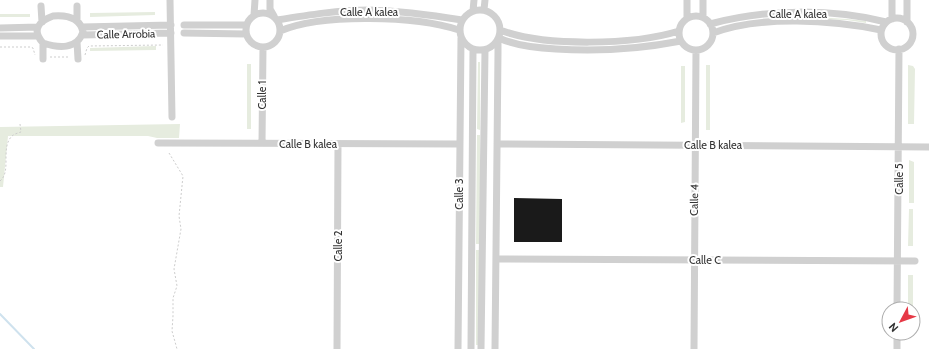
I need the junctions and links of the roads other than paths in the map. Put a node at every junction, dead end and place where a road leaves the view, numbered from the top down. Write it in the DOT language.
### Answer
graph roads {
  1 [pos="170,0"];
  2 [pos="254,0"];
  3 [pos="270,0"];
  4 [pos="474,0"];
  5 [pos="485,0"];
  6 [pos="687,0"];
  7 [pos="703,0"];
  8 [pos="892,0"];
  9 [pos="907,0"];
  10 [pos="41,6"];
  11 [pos="77,6"];
  12 [pos="484,10"];
  13 [pos="473,11"];
  14 [pos="254,15"];
  15 [pos="703,17"];
  16 [pos="276,18"];
  17 [pos="687,18"];
  18 [pos="77,20"];
  19 [pos="462,20"];
  20 [pos="889,20"];
  21 [pos="907,22"];
  22 [pos="710,24"];
  23 [pos="40,25"];
  24 [pos="171,25"];
  25 [pos="184,25"];
  26 [pos="246,25"];
  27 [pos="82,27"];
  28 [pos="0,28"];
  29 [pos="459,30"];
  30 [pos="881,30"];
  31 [pos="280,31"];
  32 [pos="679,31"];
  33 [pos="184,33"];
  34 [pos="713,33"];
  35 [pos="171,34"];
  36 [pos="246,34"];
  37 [pos="82,35"];
  38 [pos="0,36"];
  39 [pos="38,36"];
  40 [pos="499,36"];
  41 [pos="460,38"];
  42 [pos="681,41"];
  43 [pos="77,42"];
  44 [pos="43,43"];
  45 [pos="263,47"];
  46 [pos="899,49"];
  47 [pos="473,50"];
  48 [pos="484,50"];
  49 [pos="696,50"];
  50 [pos="78,57"];
  51 [pos="42,58"];
  52 [pos="172,117"];
  53 [pos="262,143"];
  54 [pos="158,144"];
  55 [pos="338,144"];
  56 [pos="459,144"];
  57 [pos="497,144"];
  58 [pos="695,145"];
  59 [pos="899,146"];
  60 [pos="929,146"];
  61 [pos="496,259"];
  62 [pos="694,260"];
  63 [pos="898,260"];
  64 [pos="915,261"];
  65 [pos="898,301"];
  66 [pos="337,349"];
  67 [pos="458,349"];
  68 [pos="471,349"];
  69 [pos="481,349"];
  70 [pos="495,349"];
  71 [pos="694,349"];
  1 -- 24 [label="street, Calle Arrobia"];
  2 -- 14 [label="street"];
  3 -- 16 [label="street"];
  4 -- 13 [label="street"];
  5 -- 12 [label="street"];
  6 -- 17 [label="street"];
  7 -- 15 [label="street"];
  8 -- 20 [label="street"];
  9 -- 21 [label="street"];
  10 -- 23 [label="street"];
  11 -- 18 [label="street"];
  12 -- 13 [label="street"];
  12 -- 40 [label="street"];
  13 -- 19 [label="street"];
  14 -- 16 [label="street"];
  14 -- 26 [label="street"];
  15 -- 17 [label="street"];
  15 -- 22 [label="street"];
  16 -- 19 [label="street, Calle A kalea"];
  16 -- 31 [label="street"];
  17 -- 32 [label="street"];
  18 -- 23 [label="street"];
  18 -- 27 [label="street, Calle Arrobia"];
  19 -- 29 [label="street"];
  20 -- 21 [label="street"];
  20 -- 22 [label="street, Calle A kalea"];
  20 -- 30 [label="street"];
  21 -- 46 [label="street"];
  22 -- 34 [label="street"];
  23 -- 28 [label="street"];
  23 -- 39 [label="street"];
  24 -- 27 [label="street, Calle Arrobia"];
  24 -- 35 [label="street, Calle Arrobia"];
  25 -- 26 [label="street"];
  26 -- 36 [label="street"];
  27 -- 37 [label="street, Calle Arrobia"];
  29 -- 31 [label="street, Calle A kalea"];
  29 -- 41 [label="street"];
  30 -- 34 [label="street, Calle A kalea"];
  30 -- 46 [label="street"];
  31 -- 45 [label="street"];
  32 -- 40 [label="street"];
  32 -- 42 [label="street"];
  33 -- 36 [label="street"];
  34 -- 49 [label="street"];
  35 -- 37 [label="street, Calle Arrobia"];
  35 -- 52 [label="street, Calle Arrobia"];
  36 -- 45 [label="street"];
  37 -- 43 [label="street, Calle Arrobia"];
  38 -- 39 [label="street"];
  39 -- 44 [label="street"];
  40 -- 42 [label="street"];
  40 -- 48 [label="street"];
  40 -- 57 [label="street"];
  41 -- 47 [label="street"];
  41 -- 56 [label="street, Calle 3"];
  42 -- 49 [label="street"];
  43 -- 44 [label="street"];
  43 -- 50 [label="street"];
  44 -- 51 [label="street"];
  45 -- 53 [label="street, Calle 1"];
  46 -- 59 [label="street, Calle 5"];
  47 -- 48 [label="street"];
  47 -- 68 [label="street, Calle 3"];
  48 -- 69 [label="street"];
  49 -- 58 [label="street, Calle 4"];
  53 -- 54 [label="street, Calle B kalea"];
  53 -- 55 [label="street, Calle B kalea"];
  55 -- 56 [label="street, Calle B kalea"];
  55 -- 66 [label="street, Calle 2"];
  56 -- 67 [label="street, Calle 3"];
  57 -- 58 [label="street, Calle B kalea"];
  57 -- 61 [label="street"];
  58 -- 59 [label="street, Calle B kalea"];
  58 -- 62 [label="street, Calle 4"];
  59 -- 60 [label="street, Calle B kalea"];
  59 -- 63 [label="street, Calle 5"];
  61 -- 62 [label="street, Calle C"];
  61 -- 70 [label="street"];
  62 -- 63 [label="street, Calle C"];
  62 -- 71 [label="street, Calle 4"];
  63 -- 64 [label="street, Calle C"];
  63 -- 65 [label="street, Calle 5"];
}
